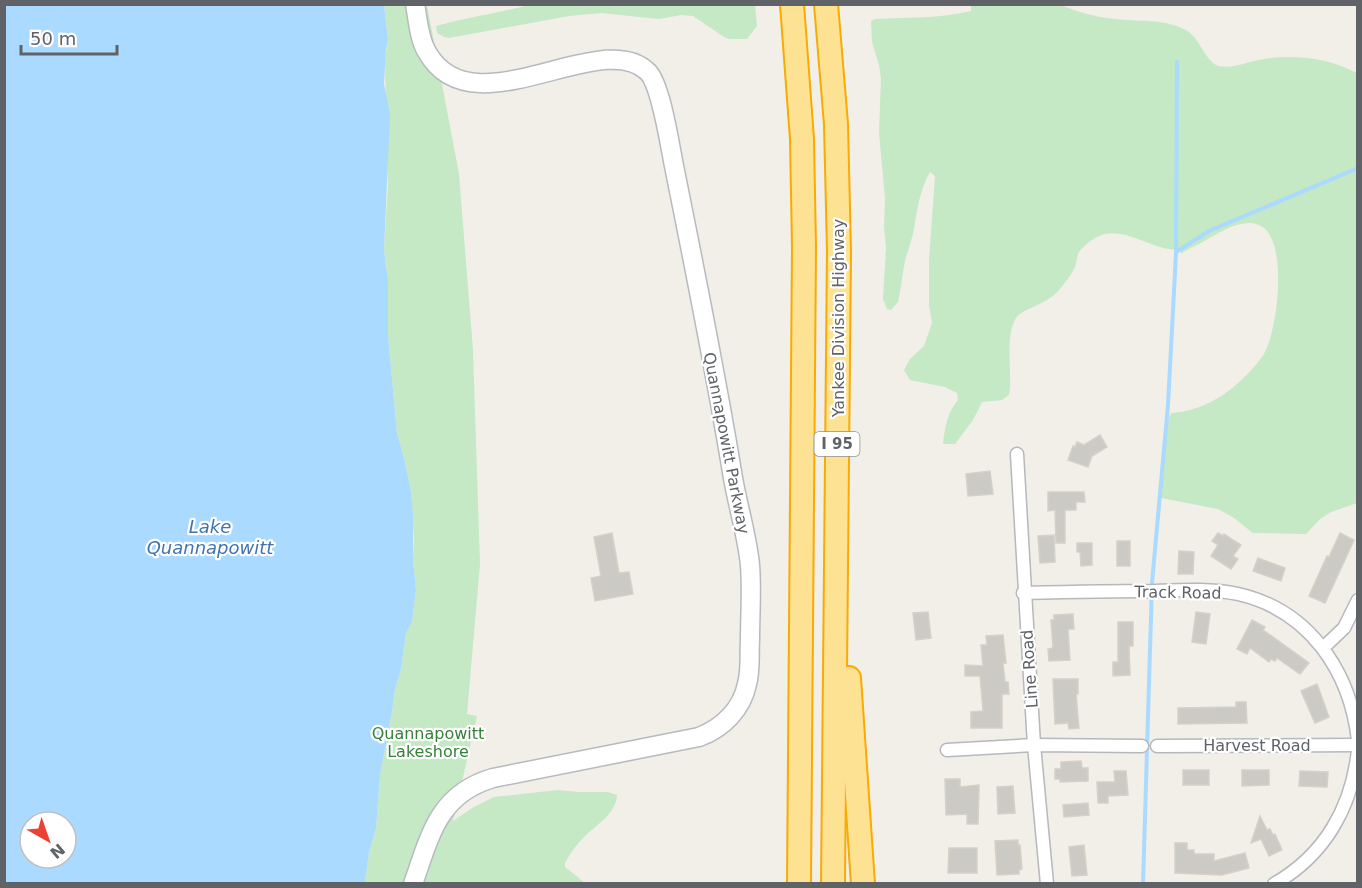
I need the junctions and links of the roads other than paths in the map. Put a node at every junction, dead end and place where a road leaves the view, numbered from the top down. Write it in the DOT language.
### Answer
graph roads {
  1 [pos="415,4"];
  2 [pos="792,4"];
  3 [pos="826,4"];
  4 [pos="1017,454"];
  5 [pos="836,518"];
  6 [pos="1023,593"];
  7 [pos="1358,600"];
  8 [pos="1323,648"];
  9 [pos="1358,740"];
  10 [pos="1358,744"];
  11 [pos="1034,745"];
  12 [pos="1142,746"];
  13 [pos="1157,746"];
  14 [pos="947,750"];
  15 [pos="1358,750"];
  16 [pos="799,779"];
  17 [pos="413,884"];
  18 [pos="786,884"];
  19 [pos="799,884"];
  20 [pos="833,884"];
  21 [pos="863,884"];
  22 [pos="1047,884"];
  23 [pos="1274,884"];
  1 -- 17 [label="street, Quannapowitt Parkway"];
  2 -- 16 [label="highway, Yankee Division Highway / I 95"];
  3 -- 5 [label="highway, Yankee Division Highway / I 95"];
  4 -- 6 [label="street, Line Road"];
  5 -- 20 [label="highway, Yankee Division Highway / I 95"];
  5 -- 21 [label="highway"];
  6 -- 8 [label="street, Track Road"];
  6 -- 11 [label="street, Line Road"];
  7 -- 8 [label="street"];
  8 -- 9 [label="street, Track Road"];
  10 -- 13 [label="street, Harvest Road"];
  11 -- 12 [label="street"];
  11 -- 14 [label="street"];
  11 -- 22 [label="street, Line Road"];
  15 -- 23 [label="street"];
  16 -- 18 [label="highway"];
  16 -- 19 [label="highway, Yankee Division Highway / I 95"];
}
